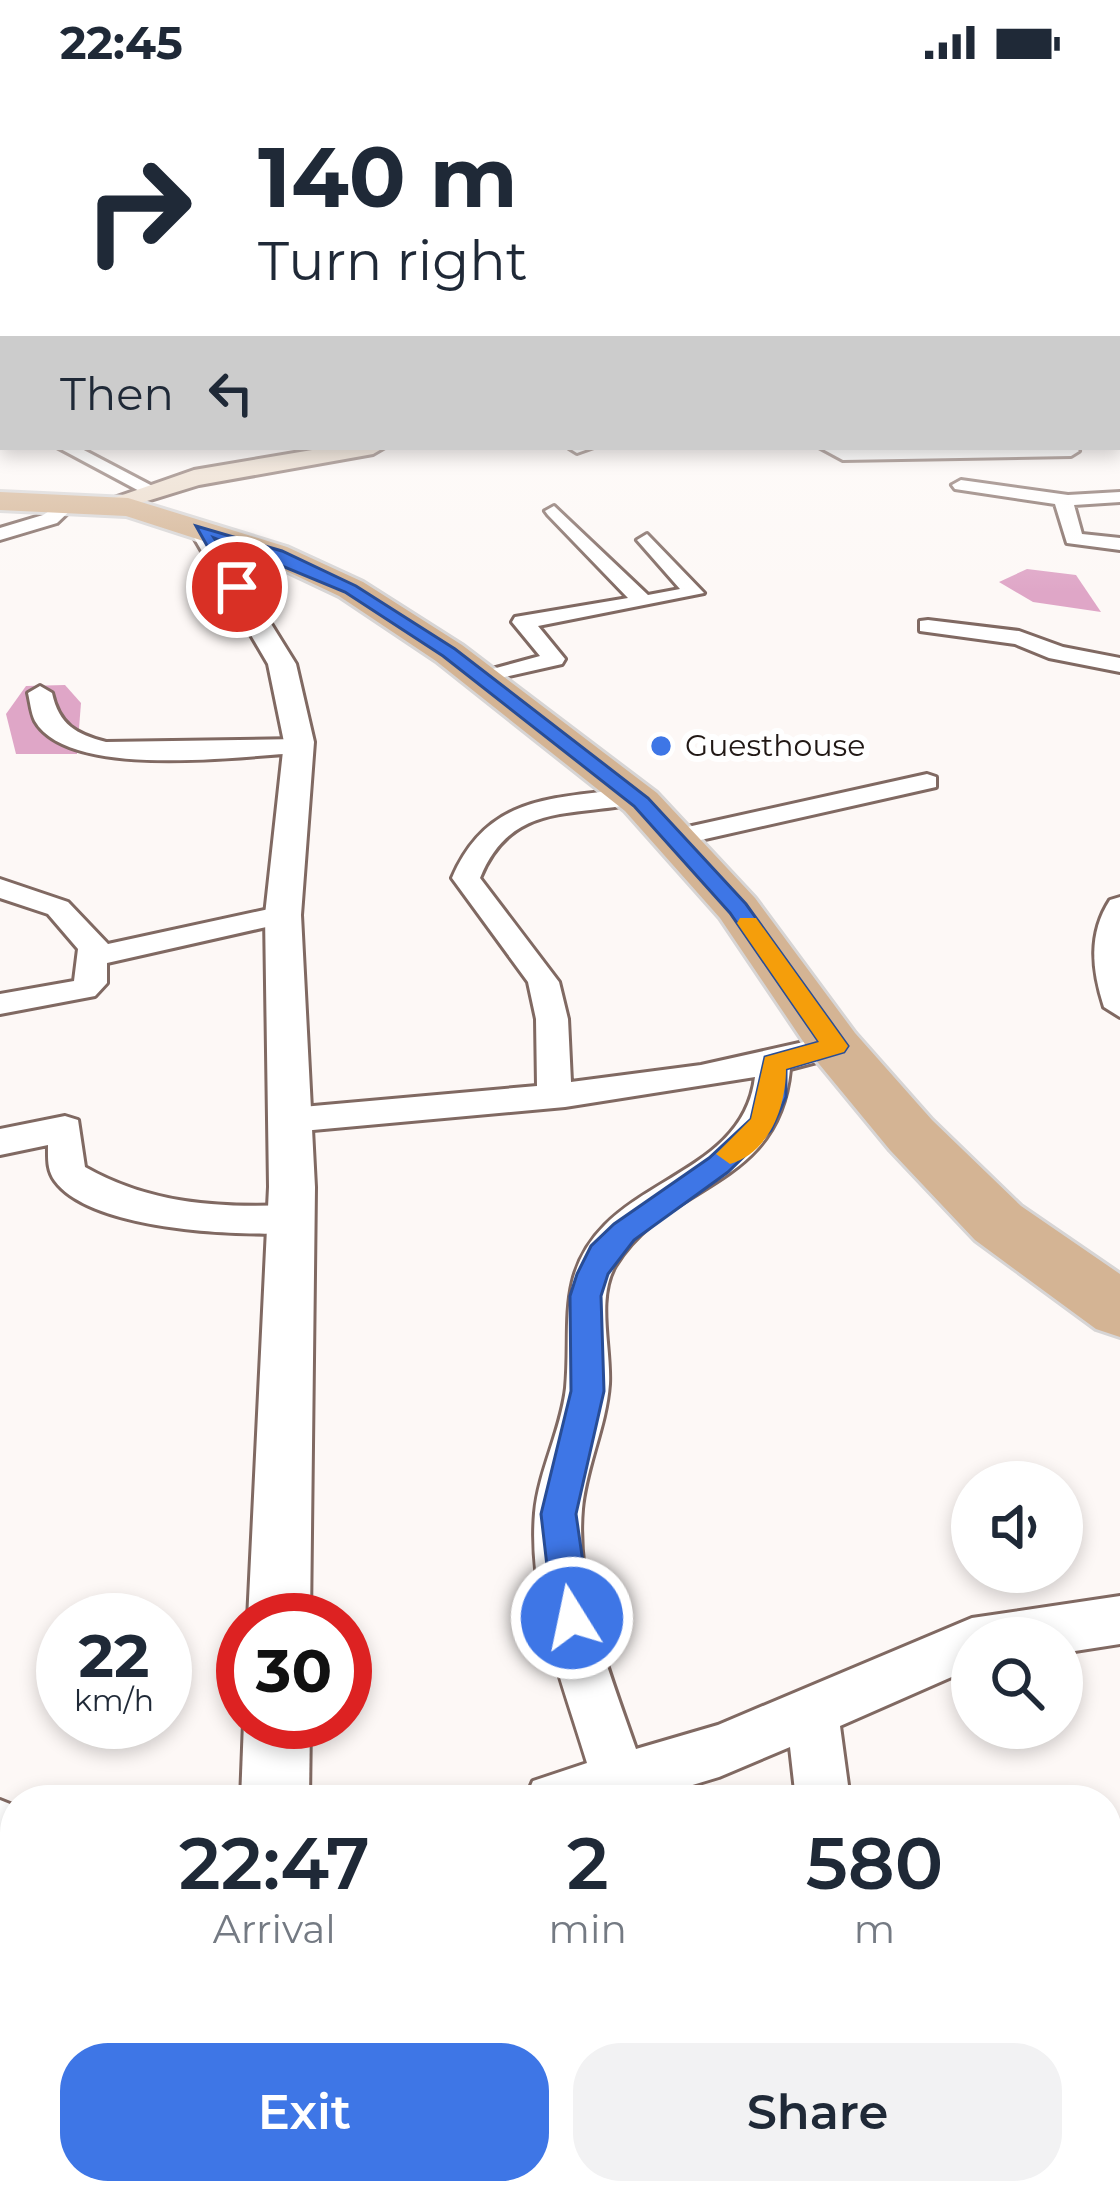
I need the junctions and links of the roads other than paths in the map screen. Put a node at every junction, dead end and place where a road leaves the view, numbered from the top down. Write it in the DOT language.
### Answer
graph roads {
  1 [pos="67,450"];
  2 [pos="358,450"];
  3 [pos="834,450"];
  4 [pos="1071,451"];
  5 [pos="961,485"];
  6 [pos="1120,497"];
  7 [pos="1063,499"];
  8 [pos="109,500"];
  9 [pos="0,501"];
  10 [pos="554,511"];
  11 [pos="201,529"];
  12 [pos="0,534"];
  13 [pos="647,540"];
  14 [pos="1120,544"];
  15 [pos="644,602"];
  16 [pos="928,626"];
  17 [pos="1120,664"];
  18 [pos="482,679"];
  19 [pos="40,693"];
  20 [pos="298,746"];
  21 [pos="926,782"];
  22 [pos="633,796"];
  23 [pos="674,838"];
  24 [pos="0,887"];
  25 [pos="1120,906"];
  26 [pos="283,915"];
  27 [pos="92,951"];
  28 [pos="0,1004"];
  29 [pos="1120,1007"];
  30 [pos="835,1046"];
  31 [pos="774,1064"];
  32 [pos="554,1094"];
  33 [pos="291,1120"];
  34 [pos="0,1142"];
  35 [pos="291,1219"];
  36 [pos="1117,1298"];
  37 [pos="280,1593"];
  38 [pos="1120,1620"];
  39 [pos="1083,1625"];
  40 [pos="951,1652"];
  41 [pos="812,1712"];
  42 [pos="276,1749"];
  43 [pos="620,1780"];
  44 [pos="275,1785"];
  45 [pos="603,1785"];
  46 [pos="821,1785"];
  1 -- 8 [label="street"];
  2 -- 8 [label="main road"];
  3 -- 4 [label="street"];
  5 -- 7 [label="street"];
  6 -- 7 [label="street"];
  7 -- 14 [label="street"];
  8 -- 9 [label="main road"];
  8 -- 11 [label="main road"];
  8 -- 12 [label="street"];
  10 -- 15 [label="street"];
  11 -- 18 [label="main road"];
  11 -- 20 [label="street"];
  13 -- 15 [label="street"];
  15 -- 18 [label="street"];
  16 -- 17 [label="street"];
  18 -- 22 [label="main road"];
  19 -- 20 [label="street"];
  20 -- 26 [label="street"];
  21 -- 23 [label="street"];
  22 -- 23 [label="main road"];
  22 -- 32 [label="street"];
  23 -- 30 [label="main road"];
  24 -- 27 [label="street"];
  25 -- 29 [label="street"];
  26 -- 27 [label="street"];
  26 -- 33 [label="street"];
  27 -- 28 [label="street"];
  30 -- 31 [label="street"];
  30 -- 36 [label="main road"];
  31 -- 32 [label="street"];
  31 -- 43 [label="street"];
  32 -- 33 [label="street"];
  33 -- 35 [label="street"];
  34 -- 35 [label="street"];
  35 -- 37 [label="street"];
  38 -- 39 [label="street"];
  40 -- 41 [label="street"];
  41 -- 43 [label="street"];
  41 -- 46 [label="street"];
  42 -- 44 [label="street"];
  43 -- 45 [label="street"];
}
